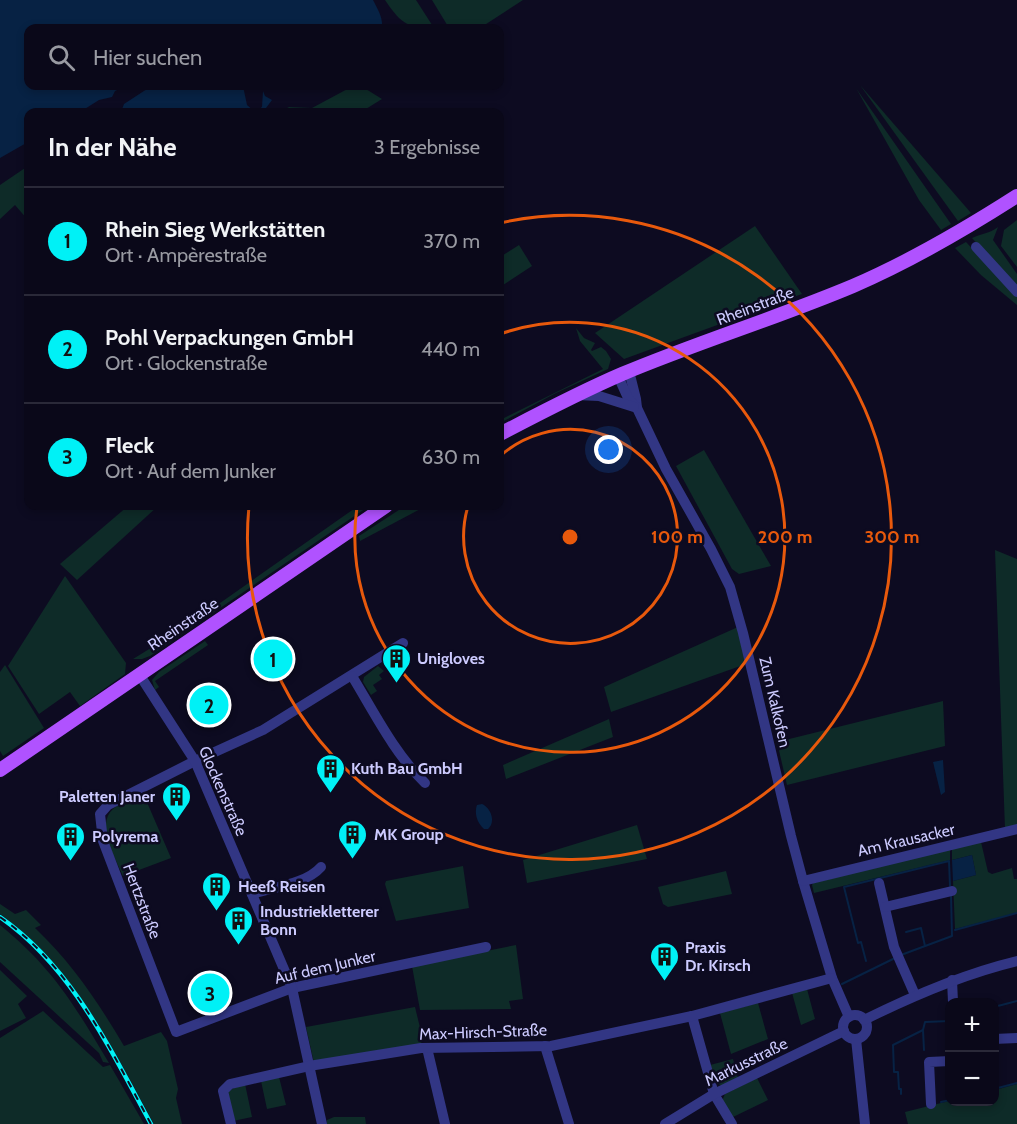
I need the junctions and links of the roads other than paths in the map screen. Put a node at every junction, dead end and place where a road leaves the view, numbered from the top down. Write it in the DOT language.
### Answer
graph roads {
  1 [pos="1017,196"];
  2 [pos="976,248"];
  3 [pos="1017,292"];
  4 [pos="623,374"];
  5 [pos="576,395"];
  6 [pos="637,408"];
  7 [pos="504,432"];
  8 [pos="380,510"];
  9 [pos="403,643"];
  10 [pos="139,675"];
  11 [pos="352,676"];
  12 [pos="195,761"];
  13 [pos="0,770"];
  14 [pos="425,783"];
  15 [pos="1017,829"];
  16 [pos="321,867"];
  17 [pos="803,881"];
  18 [pos="879,883"];
  19 [pos="952,891"];
  20 [pos="252,894"];
  21 [pos="885,907"];
  22 [pos="486,947"];
  23 [pos="1017,962"];
  24 [pos="832,978"];
  25 [pos="952,980"];
  26 [pos="292,988"];
  27 [pos="915,995"];
  28 [pos="953,998"];
  29 [pos="692,1016"];
  30 [pos="849,1017"];
  31 [pos="864,1020"];
  32 [pos="844,1031"];
  33 [pos="176,1032"];
  34 [pos="1017,1038"];
  35 [pos="856,1039"];
  36 [pos="999,1039"];
  37 [pos="545,1046"];
  38 [pos="427,1048"];
  39 [pos="945,1061"];
  40 [pos="309,1066"];
  41 [pos="714,1094"];
  42 [pos="931,1104"];
  43 [pos="231,1124"];
  44 [pos="322,1124"];
  45 [pos="445,1124"];
  46 [pos="569,1124"];
  47 [pos="664,1124"];
  48 [pos="732,1124"];
  49 [pos="865,1124"];
  1 -- 4 [label="main road, Rheinstraße"];
  2 -- 3 [label="street"];
  4 -- 5 [label="main road, Rheinstraße"];
  4 -- 6 [label="street, Zum Kalkofen"];
  5 -- 6 [label="street"];
  5 -- 7 [label="main road, Rheinstraße"];
  6 -- 17 [label="street, Zum Kalkofen"];
  8 -- 10 [label="main road, Rheinstraße"];
  9 -- 11 [label="street"];
  10 -- 12 [label="street, Glockenstraße"];
  10 -- 13 [label="main road, Rheinstraße"];
  11 -- 12 [label="street"];
  11 -- 14 [label="street"];
  12 -- 20 [label="street, Glockenstraße"];
  12 -- 33 [label="street, Hertzstraße"];
  15 -- 17 [label="street, Am Krausacker"];
  16 -- 20 [label="street"];
  17 -- 24 [label="street, Zum Kalkofen"];
  18 -- 21 [label="street"];
  19 -- 21 [label="street"];
  20 -- 26 [label="street, Glockenstraße"];
  21 -- 27 [label="street"];
  22 -- 26 [label="street, Auf dem Junker"];
  23 -- 25 [label="street"];
  24 -- 29 [label="street, Max-Hirsch-Straße"];
  24 -- 30 [label="street, Zum Kalkofen"];
  25 -- 27 [label="street"];
  25 -- 28 [label="street"];
  26 -- 33 [label="street, Auf dem Junker"];
  26 -- 40 [label="street, Glockenstraße"];
  27 -- 31 [label="street"];
  29 -- 37 [label="street, Max-Hirsch-Straße"];
  29 -- 41 [label="street"];
  30 -- 31 [label="street"];
  30 -- 32 [label="street"];
  31 -- 35 [label="street"];
  32 -- 35 [label="street"];
  32 -- 41 [label="street, Markusstraße"];
  34 -- 36 [label="street"];
  35 -- 49 [label="street"];
  37 -- 38 [label="street, Max-Hirsch-Straße"];
  37 -- 46 [label="street"];
  38 -- 40 [label="street, Max-Hirsch-Straße"];
  38 -- 45 [label="street"];
  39 -- 42 [label="street"];
  40 -- 43 [label="street, Max-Hirsch-Straße"];
  40 -- 44 [label="street, Glockenstraße"];
  41 -- 47 [label="street, Markusstraße"];
  41 -- 48 [label="street"];
}
